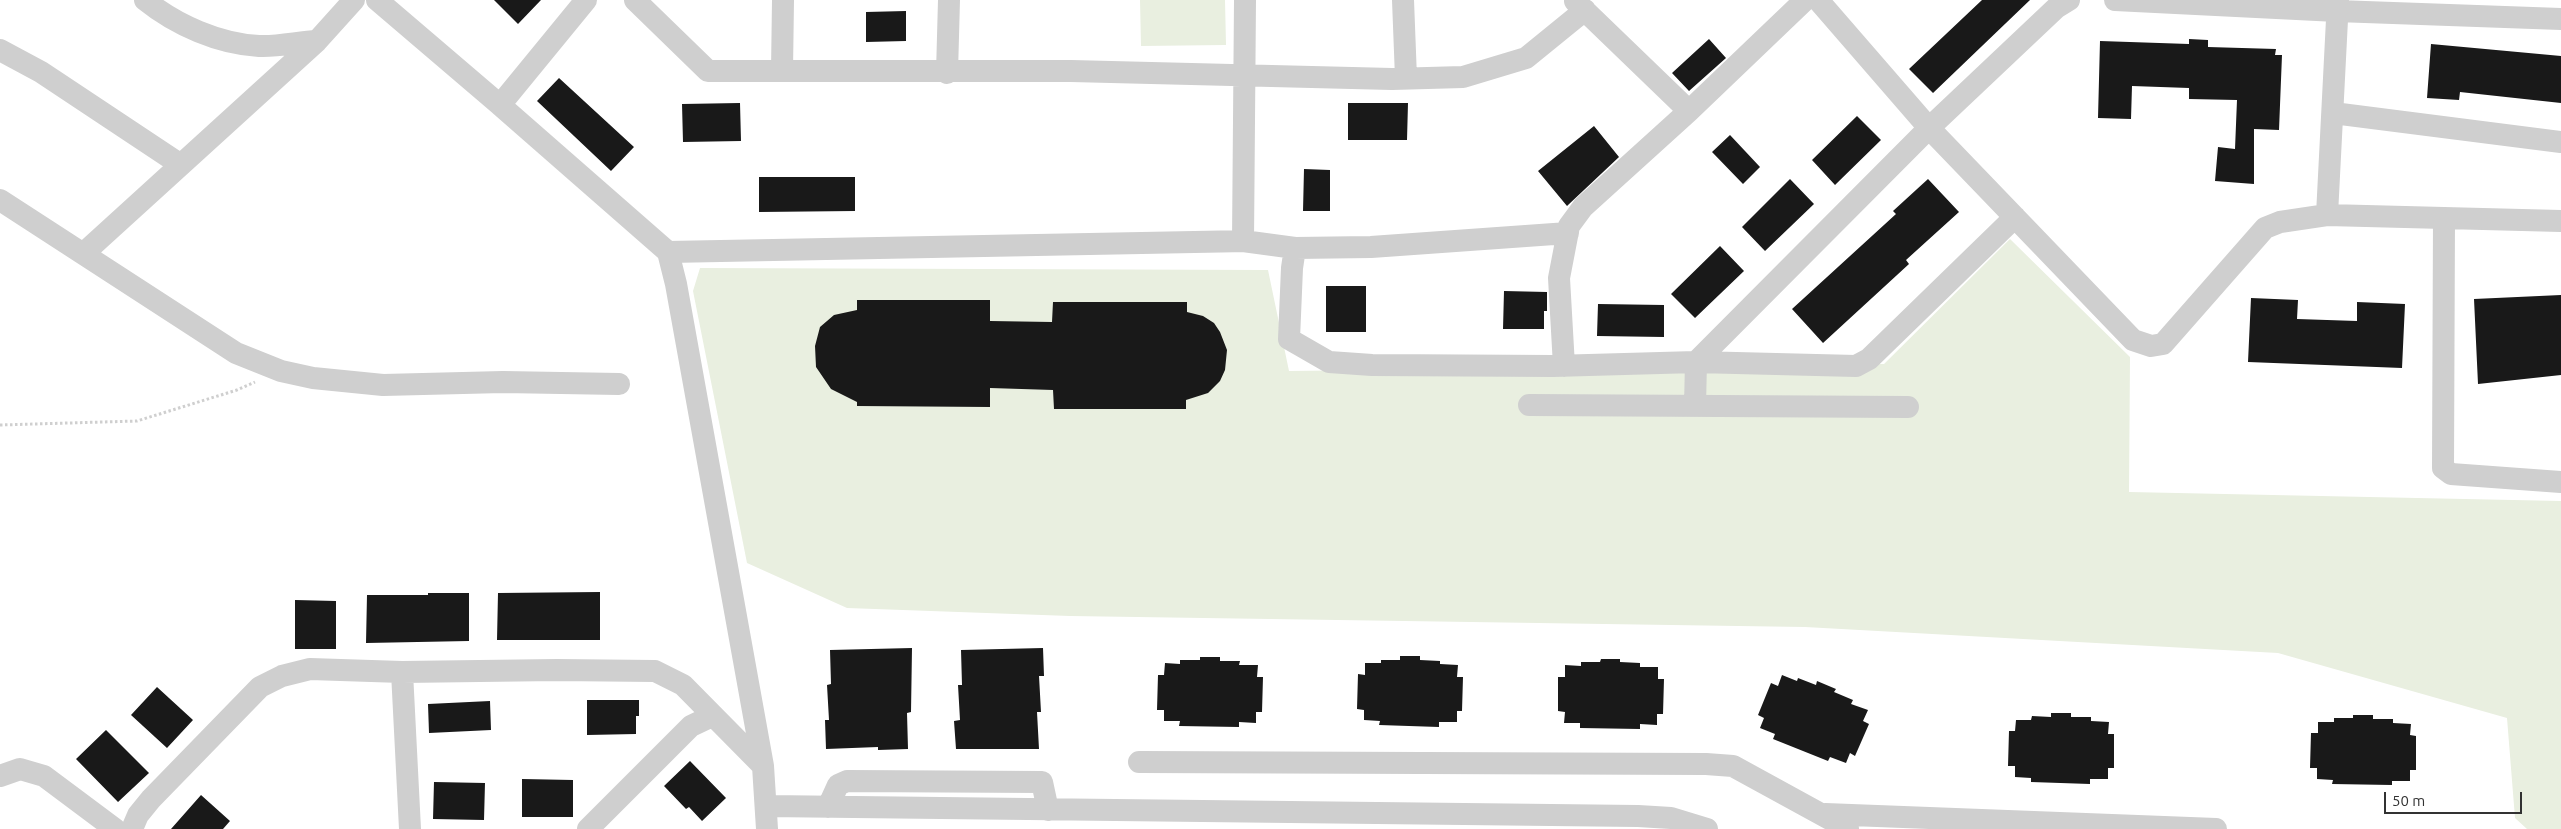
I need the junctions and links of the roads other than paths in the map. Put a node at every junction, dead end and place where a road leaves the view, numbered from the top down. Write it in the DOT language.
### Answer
graph roads {
  1 [pos="145,0"];
  2 [pos="354,0"];
  3 [pos="377,0"];
  4 [pos="586,0"];
  5 [pos="635,0"];
  6 [pos="783,0"];
  7 [pos="949,0"];
  8 [pos="1245,0"];
  9 [pos="1403,0"];
  10 [pos="1805,0"];
  11 [pos="1818,0"];
  12 [pos="2069,0"];
  13 [pos="2115,0"];
  14 [pos="1579,5"];
  15 [pos="2338,6"];
  16 [pos="2561,19"];
  17 [pos="317,41"];
  18 [pos="0,50"];
  19 [pos="782,71"];
  20 [pos="947,72"];
  21 [pos="1244,74"];
  22 [pos="1406,78"];
  23 [pos="500,105"];
  24 [pos="1689,111"];
  25 [pos="2333,112"];
  26 [pos="1929,128"];
  27 [pos="2561,142"];
  28 [pos="181,164"];
  29 [pos="0,200"];
  30 [pos="2327,215"];
  31 [pos="2015,216"];
  32 [pos="2444,218"];
  33 [pos="2561,221"];
  34 [pos="1568,233"];
  35 [pos="1247,241"];
  36 [pos="1295,248"];
  37 [pos="668,252"];
  38 [pos="84,253"];
  39 [pos="1696,362"];
  40 [pos="1564,366"];
  41 [pos="619,384"];
  42 [pos="1529,405"];
  43 [pos="1694,406"];
  44 [pos="1908,407"];
  45 [pos="2561,482"];
  46 [pos="402,672"];
  47 [pos="712,716"];
  48 [pos="1139,762"];
  49 [pos="763,766"];
  50 [pos="0,776"];
  51 [pos="767,806"];
  52 [pos="1818,813"];
  53 [pos="1232,821"];
  54 [pos="115,829"];
  55 [pos="132,829"];
  56 [pos="410,829"];
  57 [pos="588,829"];
  58 [pos="767,829"];
  59 [pos="1707,829"];
  60 [pos="1848,829"];
  61 [pos="2216,829"];
  1 -- 17 [label="street"];
  2 -- 17 [label="street"];
  3 -- 23 [label="street"];
  4 -- 23 [label="street"];
  5 -- 19 [label="street"];
  6 -- 19 [label="street"];
  7 -- 20 [label="street"];
  8 -- 21 [label="street"];
  9 -- 22 [label="street"];
  10 -- 24 [label="street"];
  11 -- 26 [label="street"];
  12 -- 26 [label="street"];
  13 -- 15 [label="street"];
  14 -- 22 [label="street"];
  14 -- 24 [label="street"];
  15 -- 16 [label="street"];
  15 -- 25 [label="street"];
  17 -- 28 [label="street"];
  18 -- 28 [label="street"];
  19 -- 20 [label="street"];
  20 -- 21 [label="street"];
  21 -- 22 [label="street"];
  21 -- 35 [label="street"];
  23 -- 37 [label="street"];
  24 -- 34 [label="street"];
  25 -- 27 [label="street"];
  25 -- 30 [label="street"];
  26 -- 31 [label="street"];
  26 -- 39 [label="street"];
  28 -- 38 [label="street"];
  29 -- 38 [label="street"];
  30 -- 31 [label="street"];
  30 -- 32 [label="street"];
  31 -- 39 [label="street"];
  32 -- 33 [label="street"];
  32 -- 45 [label="street"];
  34 -- 36 [label="street"];
  34 -- 40 [label="street"];
  35 -- 36 [label="street"];
  35 -- 37 [label="street"];
  36 -- 40 [label="street"];
  37 -- 49 [label="street"];
  38 -- 41 [label="street"];
  39 -- 40 [label="street"];
  39 -- 43 [label="street"];
  42 -- 43 [label="street"];
  43 -- 44 [label="street"];
  46 -- 47 [label="street"];
  46 -- 55 [label="street"];
  46 -- 56 [label="street"];
  47 -- 49 [label="street"];
  47 -- 57 [label="street"];
  48 -- 52 [label="street"];
  49 -- 51 [label="street"];
  50 -- 54 [label="street"];
  51 -- 53 [label="street"];
  51 -- 58 [label="street"];
  52 -- 60 [label="street"];
  52 -- 61 [label="street"];
  53 -- 59 [label="street"];
}
